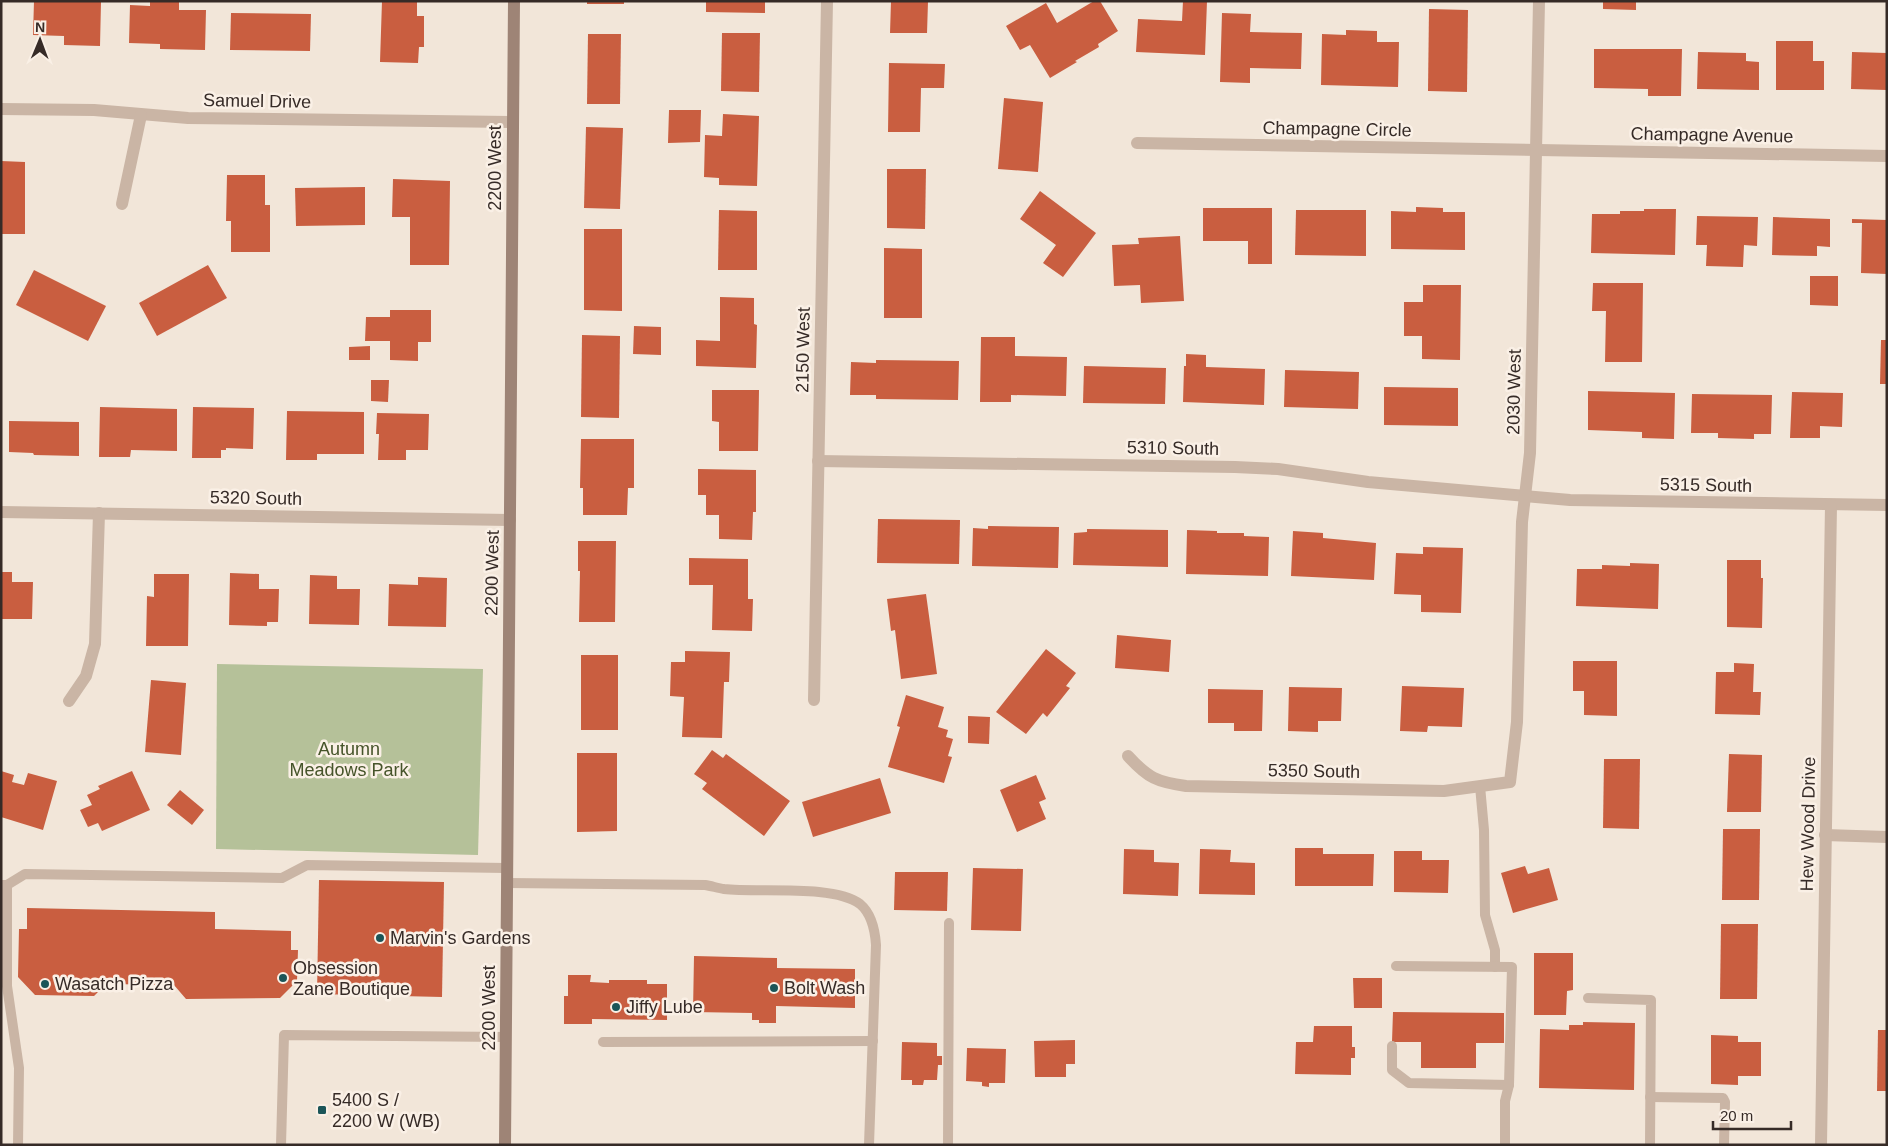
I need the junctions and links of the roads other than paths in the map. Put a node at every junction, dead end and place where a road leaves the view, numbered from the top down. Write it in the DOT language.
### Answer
graph roads {
  1 [pos="514,1"];
  2 [pos="827,1"];
  3 [pos="1539,1"];
  4 [pos="1,109"];
  5 [pos="141,115"];
  6 [pos="513,122"];
  7 [pos="1137,143"];
  8 [pos="1537,149"];
  9 [pos="1887,156"];
  10 [pos="122,204"];
  11 [pos="818,461"];
  12 [pos="1525,495"];
  13 [pos="1831,505"];
  14 [pos="1887,505"];
  15 [pos="1,512"];
  16 [pos="99,513"];
  17 [pos="510,520"];
  18 [pos="814,700"];
  19 [pos="69,701"];
  20 [pos="1128,756"];
  21 [pos="1510,782"];
  22 [pos="1480,786"];
  23 [pos="1825,835"];
  24 [pos="1887,836"];
  25 [pos="506,868"];
  26 [pos="506,883"];
  27 [pos="4,885"];
  28 [pos="949,923"];
  29 [pos="1396,966"];
  30 [pos="1494,967"];
  31 [pos="1588,998"];
  32 [pos="506,1037"];
  33 [pos="604,1042"];
  34 [pos="873,1042"];
  35 [pos="1392,1046"];
  36 [pos="1509,1085"];
  37 [pos="1650,1097"];
  38 [pos="18,1145"];
  39 [pos="281,1145"];
  40 [pos="505,1145"];
  41 [pos="869,1145"];
  42 [pos="948,1145"];
  43 [pos="1505,1145"];
  44 [pos="1650,1145"];
  45 [pos="1724,1145"];
  46 [pos="1821,1145"];
  1 -- 6 [label="street, 2200 West"];
  2 -- 11 [label="street, 2150 West"];
  3 -- 8 [label="street, 2030 West"];
  4 -- 5 [label="street, Samuel Drive"];
  5 -- 6 [label="street, Samuel Drive"];
  5 -- 10 [label="street"];
  6 -- 17 [label="street, 2200 West"];
  7 -- 8 [label="street, Champagne Circle"];
  8 -- 9 [label="street, Champagne Avenue"];
  8 -- 12 [label="street, 2030 West"];
  11 -- 12 [label="street, 5310 South"];
  11 -- 18 [label="street, 2150 West"];
  12 -- 13 [label="street, 5315 South"];
  12 -- 21 [label="street, 2030 West"];
  13 -- 14 [label="street, 5315 South"];
  13 -- 23 [label="street, Hew Wood Drive"];
  15 -- 16 [label="street, 5320 South"];
  16 -- 17 [label="street, 5320 South"];
  16 -- 19 [label="street"];
  17 -- 25 [label="street, 2200 West"];
  20 -- 22 [label="street, 5350 South"];
  21 -- 22 [label="street, 5350 South"];
  22 -- 30 [label="lane"];
  23 -- 24 [label="street"];
  23 -- 46 [label="street, Hew Wood Drive"];
  25 -- 26 [label="street, 2200 West"];
  25 -- 27 [label="lane"];
  26 -- 32 [label="street, 2200 West"];
  26 -- 34 [label="lane"];
  27 -- 38 [label="lane"];
  28 -- 42 [label="lane"];
  29 -- 30 [label="lane"];
  30 -- 36 [label="lane"];
  31 -- 37 [label="lane"];
  32 -- 39 [label="lane"];
  32 -- 40 [label="street, 2200 West"];
  33 -- 34 [label="lane"];
  34 -- 41 [label="lane"];
  35 -- 36 [label="lane"];
  36 -- 43 [label="lane"];
  37 -- 44 [label="lane"];
  37 -- 45 [label="lane"];
}
